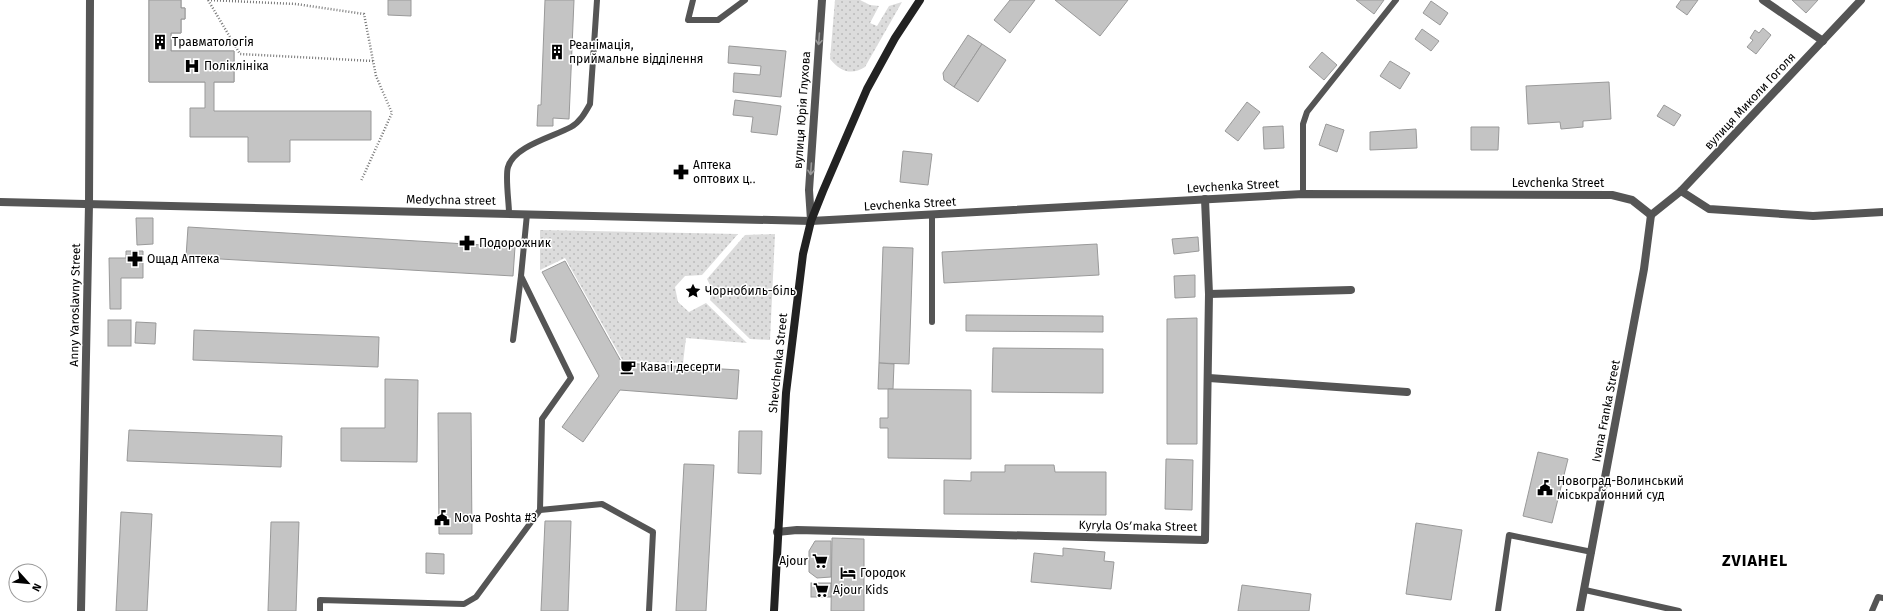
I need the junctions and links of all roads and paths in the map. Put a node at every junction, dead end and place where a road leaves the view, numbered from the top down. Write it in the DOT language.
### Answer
graph roads {
  1 [pos="90,0"];
  2 [pos="208,0"];
  3 [pos="597,0"];
  4 [pos="693,0"];
  5 [pos="745,0"];
  6 [pos="822,0"];
  7 [pos="920,0"];
  8 [pos="1396,0"];
  9 [pos="1763,0"];
  10 [pos="1861,0"];
  11 [pos="1823,41"];
  12 [pos="373,61"];
  13 [pos="361,181"];
  14 [pos="1681,191"];
  15 [pos="1303,194"];
  16 [pos="1205,199"];
  17 [pos="0,202"];
  18 [pos="89,204"];
  19 [pos="1883,212"];
  20 [pos="509,213"];
  21 [pos="527,214"];
  22 [pos="932,215"];
  23 [pos="1651,215"];
  24 [pos="811,221"];
  25 [pos="521,276"];
  26 [pos="1351,290"];
  27 [pos="1209,294"];
  28 [pos="932,322"];
  29 [pos="513,340"];
  30 [pos="1209,378"];
  31 [pos="1407,392"];
  32 [pos="540,510"];
  33 [pos="777,532"];
  34 [pos="1592,552"];
  35 [pos="1585,590"];
  36 [pos="1883,598"];
  37 [pos="81,611"];
  38 [pos="320,611"];
  39 [pos="649,611"];
  40 [pos="774,611"];
  41 [pos="1498,611"];
  42 [pos="1580,611"];
  43 [pos="1679,611"];
  44 [pos="1872,611"];
  1 -- 18 [label="street, Anny Yaroslavny Street"];
  2 -- 12 [label="path"];
  2 -- 12 [label="path"];
  3 -- 20 [label="lane"];
  4 -- 5 [label="lane"];
  6 -- 24 [label="street, вулиця Юрія Глухова, one-way"];
  7 -- 24 [label="main road, Shevchenka Street"];
  8 -- 15 [label="lane"];
  9 -- 11 [label="street"];
  10 -- 11 [label="street, вулиця Миколи Гоголя"];
  11 -- 14 [label="street, вулиця Миколи Гоголя"];
  12 -- 13 [label="path"];
  14 -- 19 [label="street"];
  14 -- 23 [label="street, вулиця Миколи Гоголя"];
  15 -- 16 [label="street, Levchenka Street"];
  15 -- 23 [label="street, Levchenka Street"];
  16 -- 22 [label="street, Levchenka Street"];
  16 -- 27 [label="street, Kyryla Osʹmaka Street"];
  17 -- 18 [label="street, Medychna street"];
  18 -- 20 [label="street, Medychna street"];
  18 -- 37 [label="street, Anny Yaroslavny Street"];
  20 -- 21 [label="street, Medychna street"];
  21 -- 24 [label="street, Medychna street"];
  21 -- 25 [label="lane"];
  22 -- 24 [label="street, Levchenka Street"];
  22 -- 28 [label="lane"];
  23 -- 34 [label="street, Ivana Franka Street"];
  24 -- 33 [label="main road, Shevchenka Street"];
  25 -- 29 [label="lane"];
  25 -- 32 [label="lane"];
  26 -- 27 [label="street"];
  27 -- 30 [label="street, Kyryla Osʹmaka Street"];
  30 -- 31 [label="street"];
  30 -- 33 [label="street, Kyryla Osʹmaka Street"];
  32 -- 38 [label="lane"];
  32 -- 39 [label="lane"];
  33 -- 40 [label="main road, Shevchenka Street"];
  34 -- 35 [label="street, Ivana Franka Street"];
  34 -- 41 [label="lane"];
  35 -- 42 [label="street, Ivana Franka Street"];
  35 -- 43 [label="lane"];
  36 -- 44 [label="lane"];
}
